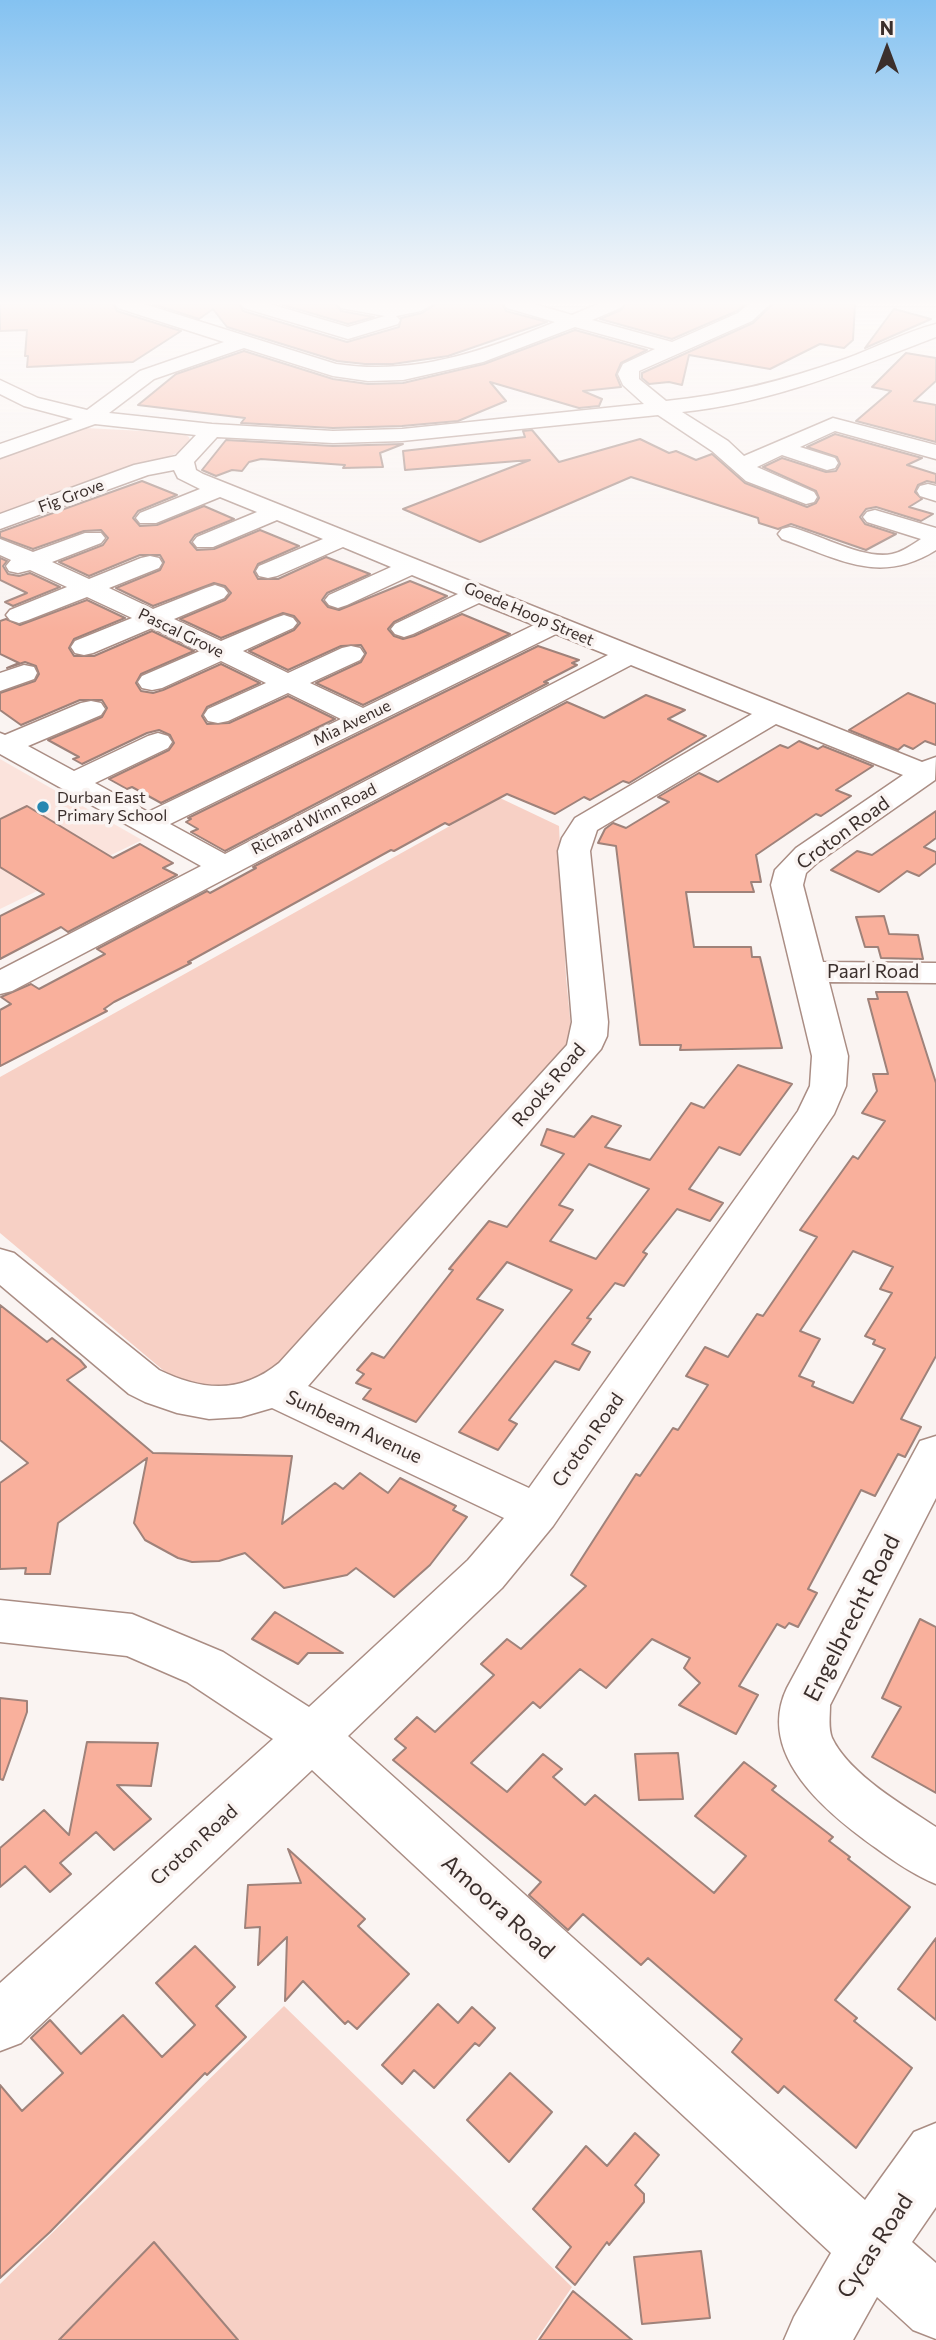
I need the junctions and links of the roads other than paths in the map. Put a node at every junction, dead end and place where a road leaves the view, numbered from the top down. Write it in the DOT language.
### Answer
graph roads {
  1 [pos="76,413"];
  2 [pos="96,413"];
  3 [pos="611,413"];
  4 [pos="670,413"];
  5 [pos="91,417"];
  6 [pos="212,430"];
  7 [pos="720,446"];
  8 [pos="774,450"];
  9 [pos="0,451"];
  10 [pos="936,452"];
  11 [pos="183,461"];
  12 [pos="827,463"];
  13 [pos="742,465"];
  14 [pos="221,489"];
  15 [pos="806,496"];
  16 [pos="277,512"];
  17 [pos="875,517"];
  18 [pos="148,518"];
  19 [pos="0,522"];
  20 [pos="790,534"];
  21 [pos="93,538"];
  22 [pos="936,538"];
  23 [pos="343,539"];
  24 [pos="205,542"];
  25 [pos="0,546"];
  26 [pos="31,561"];
  27 [pos="150,563"];
  28 [pos="413,566"];
  29 [pos="268,571"];
  30 [pos="0,573"];
  31 [pos="88,588"];
  32 [pos="215,593"];
  33 [pos="480,593"];
  34 [pos="338,600"];
  35 [pos="19,615"];
  36 [pos="151,618"];
  37 [pos="284,623"];
  38 [pos="555,625"];
  39 [pos="404,629"];
  40 [pos="84,647"];
  41 [pos="220,652"];
  42 [pos="351,654"];
  43 [pos="629,655"];
  44 [pos="152,682"];
  45 [pos="289,683"];
  46 [pos="91,709"];
  47 [pos="772,714"];
  48 [pos="218,715"];
  49 [pos="362,718"];
  50 [pos="158,742"];
  51 [pos="2,743"];
  52 [pos="930,770"];
  53 [pos="72,783"];
  54 [pos="149,823"];
  55 [pos="223,866"];
  56 [pos="810,972"];
  57 [pos="936,972"];
  58 [pos="0,984"];
  59 [pos="0,1264"];
  60 [pos="275,1390"];
  61 [pos="936,1454"];
  62 [pos="537,1513"];
  63 [pos="0,1622"];
  64 [pos="312,1737"];
  65 [pos="936,1858"];
  66 [pos="0,2022"];
  67 [pos="936,2154"];
  68 [pos="870,2247"];
  69 [pos="936,2306"];
  70 [pos="817,2340"];
  1 -- 5 [label="street"];
  2 -- 5 [label="street"];
  3 -- 6 [label="street"];
  4 -- 7 [label="street"];
  5 -- 6 [label="street"];
  5 -- 9 [label="street"];
  6 -- 11 [label="street"];
  7 -- 8 [label="street"];
  7 -- 13 [label="street"];
  8 -- 10 [label="street"];
  8 -- 12 [label="street"];
  8 -- 13 [label="street"];
  11 -- 14 [label="street, Goede Hoop Street"];
  11 -- 19 [label="street, Fig Grove"];
  13 -- 15 [label="street"];
  14 -- 16 [label="street, Goede Hoop Street"];
  14 -- 18 [label="street"];
  16 -- 23 [label="street, Goede Hoop Street"];
  16 -- 24 [label="street"];
  17 -- 22 [label="street"];
  20 -- 22 [label="street"];
  21 -- 26 [label="street"];
  23 -- 28 [label="street, Goede Hoop Street"];
  23 -- 29 [label="street"];
  25 -- 26 [label="street, Pascal Grove"];
  26 -- 30 [label="street"];
  26 -- 31 [label="street, Pascal Grove"];
  27 -- 31 [label="street"];
  28 -- 33 [label="street, Goede Hoop Street"];
  28 -- 34 [label="street"];
  31 -- 35 [label="street"];
  31 -- 36 [label="street, Pascal Grove"];
  32 -- 36 [label="street"];
  33 -- 38 [label="street, Goede Hoop Street"];
  33 -- 39 [label="street"];
  36 -- 40 [label="street"];
  36 -- 41 [label="street, Pascal Grove"];
  37 -- 41 [label="street"];
  38 -- 43 [label="street, Goede Hoop Street"];
  38 -- 49 [label="street, Mia Avenue"];
  41 -- 44 [label="street"];
  41 -- 45 [label="street, Pascal Grove"];
  42 -- 45 [label="street"];
  43 -- 47 [label="street, Goede Hoop Street"];
  43 -- 55 [label="street, Richard Winn Road"];
  45 -- 48 [label="street"];
  45 -- 49 [label="street, Pascal Grove"];
  46 -- 51 [label="street"];
  47 -- 52 [label="street, Goede Hoop Street"];
  47 -- 60 [label="street, Rooks Road"];
  49 -- 54 [label="street, Mia Avenue"];
  50 -- 53 [label="street"];
  51 -- 53 [label="street"];
  52 -- 56 [label="street, Croton Road"];
  53 -- 54 [label="street"];
  54 -- 55 [label="street"];
  55 -- 58 [label="street, Richard Winn Road"];
  56 -- 57 [label="street, Paarl Road"];
  56 -- 62 [label="street, Croton Road"];
  59 -- 60 [label="street, Sunbeam Avenue"];
  60 -- 62 [label="street, Sunbeam Avenue"];
  61 -- 65 [label="street, Engelbrecht Road"];
  62 -- 64 [label="street, Croton Road"];
  63 -- 64 [label="street, Amoora Road"];
  64 -- 66 [label="street, Croton Road"];
  64 -- 68 [label="street, Amoora Road"];
  67 -- 68 [label="street, Cycas Road"];
  68 -- 69 [label="street, Amoora Road"];
  68 -- 70 [label="street, Cycas Road"];
}
